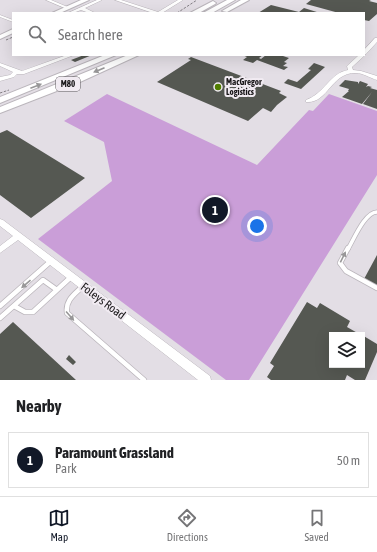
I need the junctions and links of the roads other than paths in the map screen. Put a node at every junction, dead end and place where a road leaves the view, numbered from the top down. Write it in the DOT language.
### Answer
graph roads {
  1 [pos="48,0"];
  2 [pos="86,0"];
  3 [pos="100,0"];
  4 [pos="117,0"];
  5 [pos="180,0"];
  6 [pos="212,0"];
  7 [pos="218,0"];
  8 [pos="232,0"];
  9 [pos="245,1"];
  10 [pos="81,8"];
  11 [pos="69,10"];
  12 [pos="206,10"];
  13 [pos="91,12"];
  14 [pos="155,12"];
  15 [pos="160,12"];
  16 [pos="224,12"];
  17 [pos="0,16"];
  18 [pos="12,21"];
  19 [pos="12,31"];
  20 [pos="0,37"];
  21 [pos="377,39"];
  22 [pos="371,45"];
  23 [pos="377,46"];
  24 [pos="365,52"];
  25 [pos="64,56"];
  26 [pos="110,56"];
  27 [pos="133,56"];
  28 [pos="361,56"];
  29 [pos="0,64"];
  30 [pos="352,70"];
  31 [pos="16,72"];
  32 [pos="377,78"];
  33 [pos="0,79"];
  34 [pos="0,100"];
  35 [pos="308,101"];
  36 [pos="0,110"];
  37 [pos="377,212"];
  38 [pos="0,222"];
  39 [pos="18,236"];
  40 [pos="0,250"];
  41 [pos="51,261"];
  42 [pos="71,277"];
  43 [pos="83,286"];
  44 [pos="377,288"];
  45 [pos="57,290"];
  46 [pos="0,306"];
  47 [pos="14,306"];
  48 [pos="0,318"];
  49 [pos="144,380"];
  50 [pos="206,380"];
  1 -- 11 [label="street"];
  2 -- 11 [label="street"];
  3 -- 10 [label="street"];
  4 -- 14 [label="street"];
  5 -- 15 [label="street"];
  6 -- 12 [label="highway"];
  7 -- 12 [label="highway"];
  8 -- 12 [label="highway"];
  9 -- 16 [label="highway"];
  10 -- 11 [label="street"];
  10 -- 13 [label="street"];
  17 -- 18 [label="street"];
  19 -- 20 [label="street"];
  21 -- 22 [label="street"];
  22 -- 23 [label="lane"];
  22 -- 24 [label="street"];
  25 -- 31 [label="street"];
  34 -- 26 [label="highway, M80, one-way"];
  27 -- 36 [label="highway, M80, one-way"];
  28 -- 30 [label="street"];
  29 -- 31 [label="street"];
  30 -- 32 [label="street"];
  30 -- 35 [label="street"];
  31 -- 33 [label="street"];
  44 -- 37 [label="lane, one-way"];
  38 -- 39 [label="street, Foleys Road"];
  39 -- 40 [label="street"];
  39 -- 41 [label="street, Foleys Road"];
  41 -- 42 [label="street, Foleys Road"];
  41 -- 46 [label="lane, one-way"];
  42 -- 43 [label="street, Foleys Road"];
  42 -- 45 [label="lane"];
  43 -- 49 [label="lane, one-way"];
  43 -- 50 [label="street, Foleys Road"];
  45 -- 47 [label="lane"];
  45 -- 47 [label="lane"];
  47 -- 48 [label="lane"];
}
